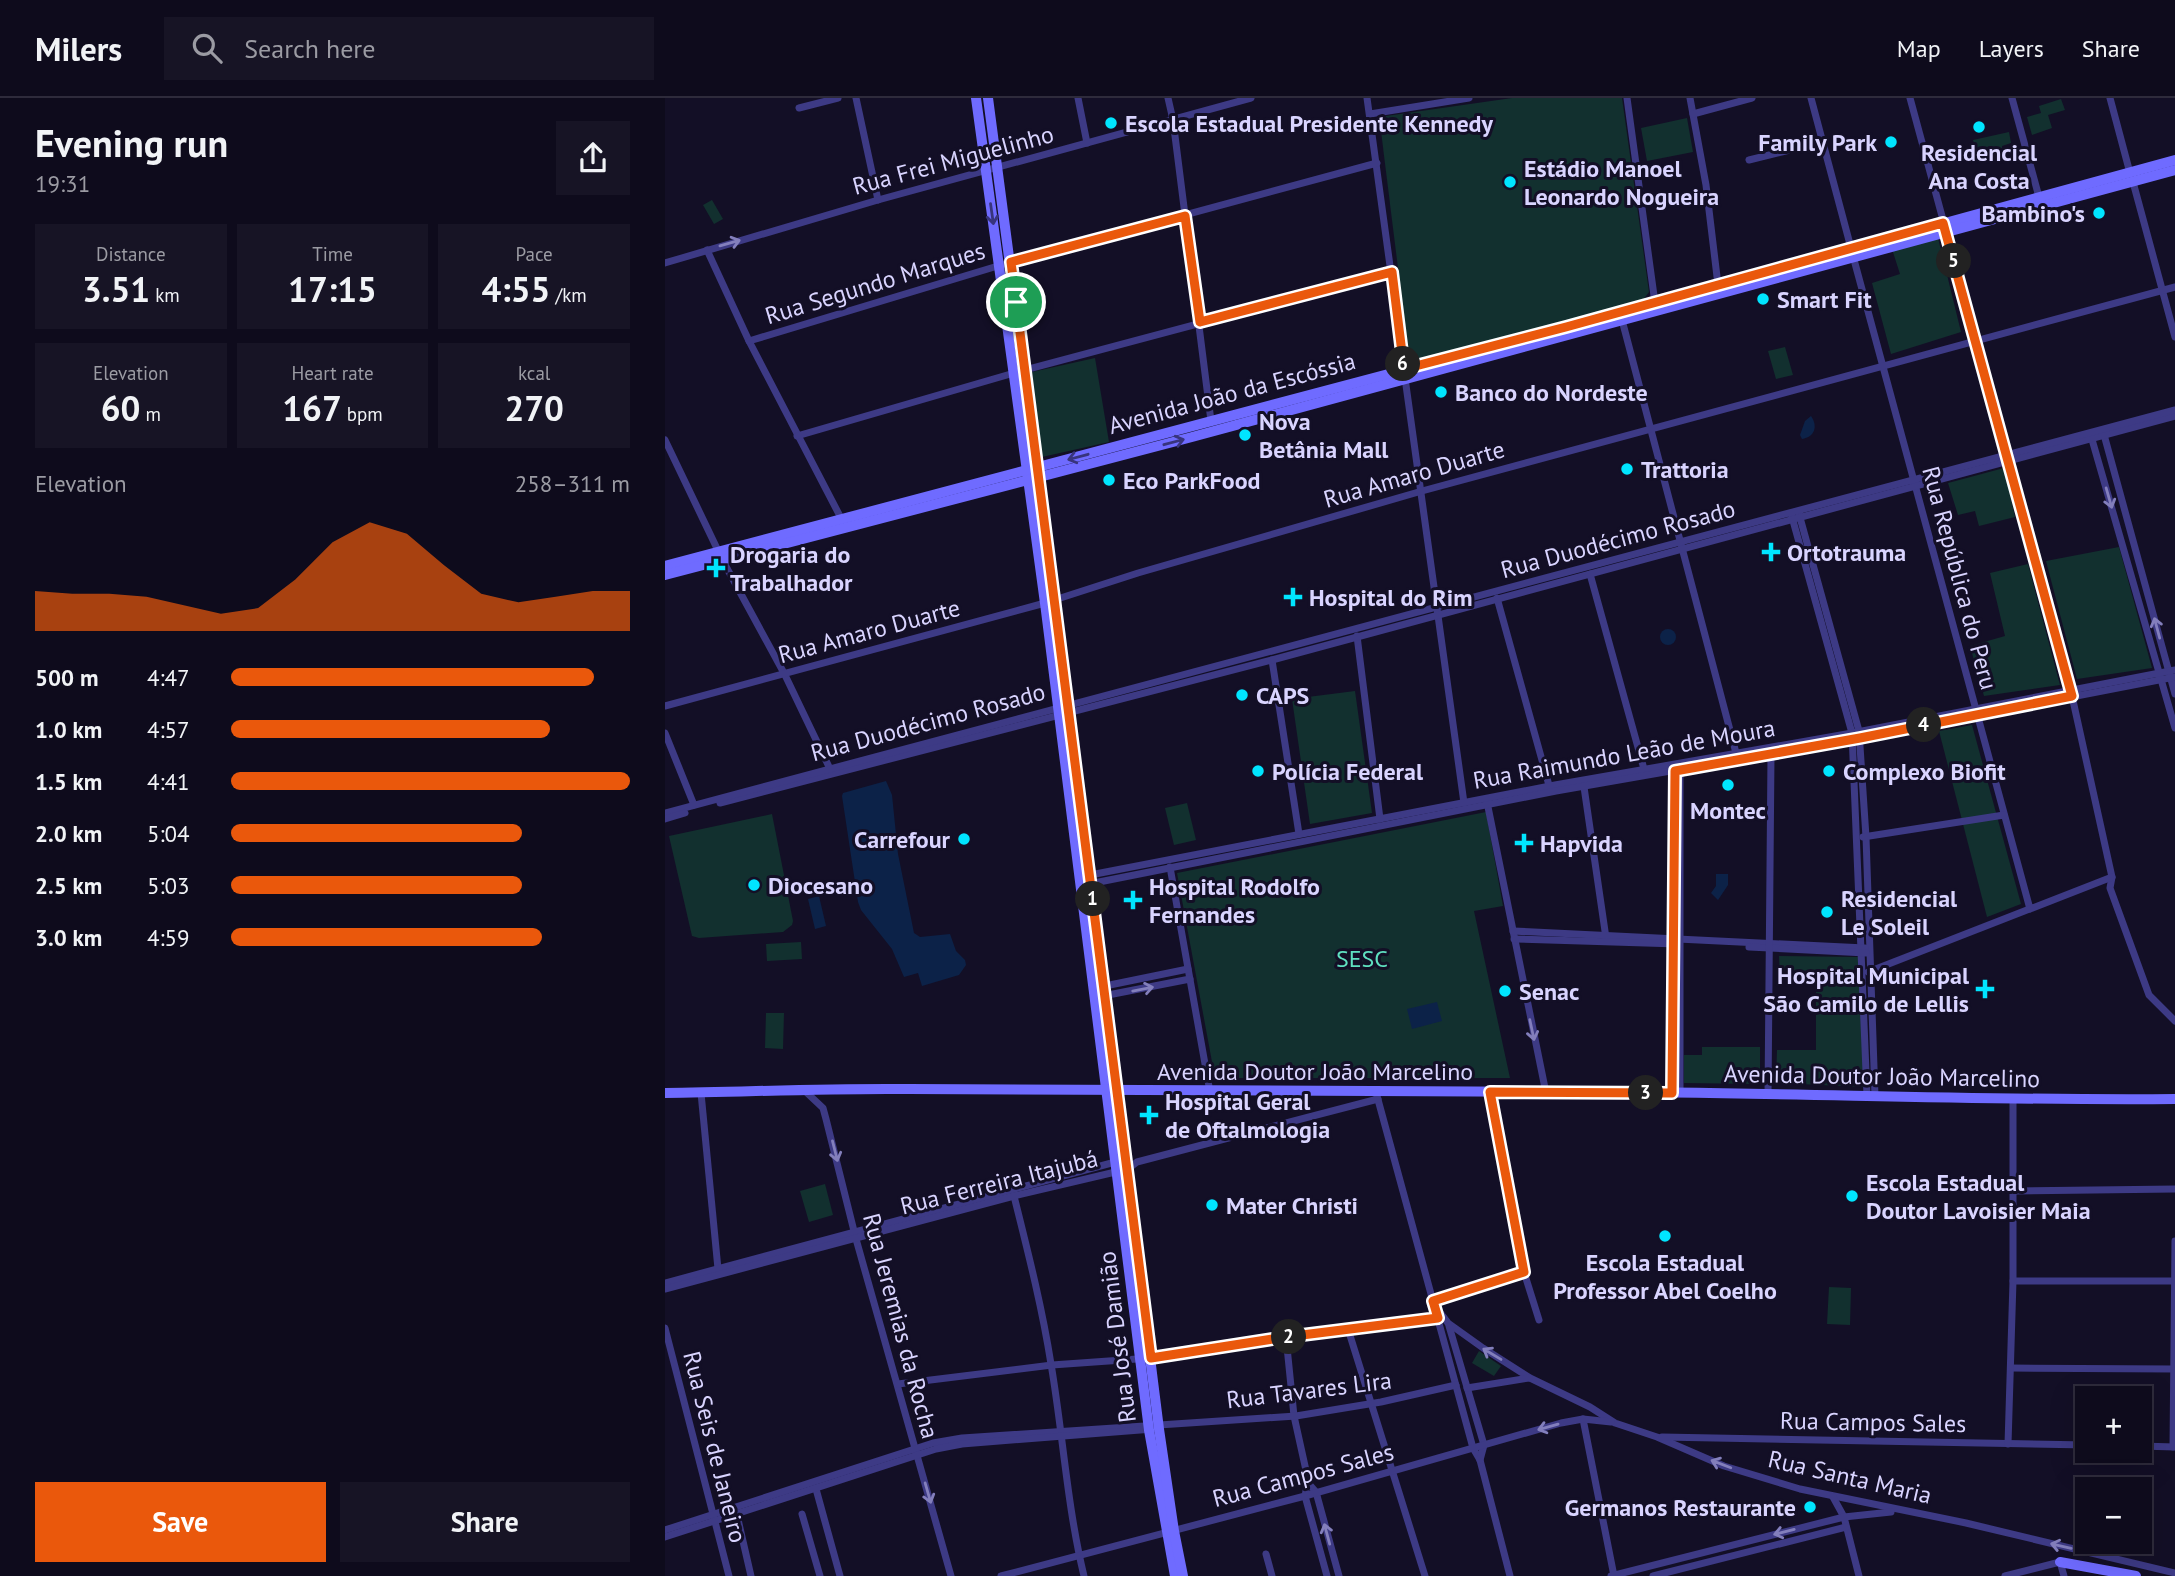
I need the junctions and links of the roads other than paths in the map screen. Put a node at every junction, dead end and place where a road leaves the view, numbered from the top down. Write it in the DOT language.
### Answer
graph roads {
  1 [pos="838,98"];
  2 [pos="856,98"];
  3 [pos="976,98"];
  4 [pos="988,98"];
  5 [pos="1078,98"];
  6 [pos="1168,98"];
  7 [pos="1251,98"];
  8 [pos="1367,98"];
  9 [pos="1469,98"];
  10 [pos="1627,98"];
  11 [pos="1690,98"];
  12 [pos="1752,98"];
  13 [pos="1811,98"];
  14 [pos="1910,98"];
  15 [pos="2012,98"];
  16 [pos="2110,98"];
  17 [pos="799,108"];
  18 [pos="1370,114"];
  19 [pos="1693,114"];
  20 [pos="1173,120"];
  21 [pos="1823,142"];
  22 [pos="1087,144"];
  23 [pos="1749,160"];
  24 [pos="2175,160"];
  25 [pos="1377,163"];
  26 [pos="997,169"];
  27 [pos="2175,170"];
  28 [pos="986,172"];
  29 [pos="2132,177"];
  30 [pos="2039,197"];
  31 [pos="878,201"];
  32 [pos="1185,216"];
  33 [pos="1944,228"];
  34 [pos="707,250"];
  35 [pos="1852,252"];
  36 [pos="1011,262"];
  37 [pos="665,263"];
  38 [pos="999,266"];
  39 [pos="1392,272"];
  40 [pos="1718,285"];
  41 [pos="2175,287"];
  42 [pos="2162,290"];
  43 [pos="1655,303"];
  44 [pos="1622,320"];
  45 [pos="1200,322"];
  46 [pos="2175,337"];
  47 [pos="749,341"];
  48 [pos="1976,341"];
  49 [pos="1883,366"];
  50 [pos="1019,372"];
  51 [pos="1405,373"];
  52 [pos="2175,410"];
  53 [pos="2175,416"];
  54 [pos="1211,421"];
  55 [pos="1651,429"];
  56 [pos="2103,432"];
  57 [pos="2090,435"];
  58 [pos="797,436"];
  59 [pos="665,440"];
  60 [pos="2008,457"];
  61 [pos="1033,473"];
  62 [pos="1914,482"];
  63 [pos="1422,491"];
  64 [pos="1795,515"];
  65 [pos="842,520"];
  66 [pos="1681,545"];
  67 [pos="721,557"];
  68 [pos="665,566"];
  69 [pos="1590,574"];
  70 [pos="665,575"];
  71 [pos="1497,598"];
  72 [pos="1050,601"];
  73 [pos="1436,611"];
  74 [pos="1357,636"];
  75 [pos="1272,660"];
  76 [pos="2169,674"];
  77 [pos="785,675"];
  78 [pos="2071,693"];
  79 [pos="2175,694"];
  80 [pos="665,706"];
  81 [pos="1064,710"];
  82 [pos="1977,711"];
  83 [pos="2175,728"];
  84 [pos="665,733"];
  85 [pos="1856,735"];
  86 [pos="667,745"];
  87 [pos="1736,753"];
  88 [pos="1771,755"];
  89 [pos="1677,767"];
  90 [pos="1644,769"];
  91 [pos="831,771"];
  92 [pos="1584,786"];
  93 [pos="1550,789"];
  94 [pos="1487,802"];
  95 [pos="1464,803"];
  96 [pos="694,805"];
  97 [pos="2004,815"];
  98 [pos="665,816"];
  99 [pos="1380,819"];
  100 [pos="1299,834"];
  101 [pos="1862,837"];
  102 [pos="1170,867"];
  103 [pos="2112,877"];
  104 [pos="1085,880"];
  105 [pos="2030,909"];
  106 [pos="1513,935"];
  107 [pos="1606,938"];
  108 [pos="1677,942"];
  109 [pos="1770,945"];
  110 [pos="1866,951"];
  111 [pos="1188,969"];
  112 [pos="1866,973"];
  113 [pos="1190,979"];
  114 [pos="1100,992"];
  115 [pos="2175,1021"];
  116 [pos="806,1092"];
  117 [pos="1210,1092"];
  118 [pos="1490,1092"];
  119 [pos="665,1093"];
  120 [pos="701,1093"];
  121 [pos="1113,1093"];
  122 [pos="1546,1093"];
  123 [pos="1676,1093"];
  124 [pos="1377,1095"];
  125 [pos="1768,1095"];
  126 [pos="1871,1096"];
  127 [pos="2175,1099"];
  128 [pos="2013,1100"];
  129 [pos="1125,1165"];
  130 [pos="2175,1189"];
  131 [pos="2013,1191"];
  132 [pos="1014,1196"];
  133 [pos="855,1235"];
  134 [pos="2175,1241"];
  135 [pos="718,1269"];
  136 [pos="1524,1272"];
  137 [pos="2013,1280"];
  138 [pos="2175,1280"];
  139 [pos="665,1283"];
  140 [pos="665,1289"];
  141 [pos="1434,1303"];
  142 [pos="1443,1319"];
  143 [pos="1539,1320"];
  144 [pos="665,1328"];
  145 [pos="1348,1329"];
  146 [pos="1286,1337"];
  147 [pos="1146,1358"];
  148 [pos="1052,1365"];
  149 [pos="2011,1368"];
  150 [pos="2174,1369"];
  151 [pos="1530,1378"];
  152 [pos="898,1384"];
  153 [pos="1456,1385"];
  154 [pos="1467,1388"];
  155 [pos="1372,1404"];
  156 [pos="1294,1416"];
  157 [pos="1583,1419"];
  158 [pos="1615,1423"];
  159 [pos="1156,1426"];
  160 [pos="1060,1434"];
  161 [pos="1657,1437"];
  162 [pos="2008,1444"];
  163 [pos="1484,1445"];
  164 [pos="2075,1445"];
  165 [pos="2152,1446"];
  166 [pos="2174,1447"];
  167 [pos="1473,1448"];
  168 [pos="917,1452"];
  169 [pos="1480,1460"];
  170 [pos="1392,1471"];
  171 [pos="1309,1484"];
  172 [pos="816,1489"];
  173 [pos="1316,1492"];
  174 [pos="1305,1496"];
  175 [pos="1833,1497"];
  176 [pos="1899,1511"];
  177 [pos="802,1514"];
  178 [pos="737,1515"];
  179 [pos="1844,1517"];
  180 [pos="713,1519"];
  181 [pos="1846,1527"];
  182 [pos="665,1530"];
  183 [pos="1170,1532"];
  184 [pos="665,1537"];
  185 [pos="1266,1554"];
  186 [pos="1079,1556"];
  187 [pos="2060,1562"];
  188 [pos="2175,1573"];
  189 [pos="729,1576"];
  190 [pos="751,1576"];
  191 [pos="820,1576"];
  192 [pos="841,1576"];
  193 [pos="951,1576"];
  194 [pos="1001,1576"];
  195 [pos="1084,1576"];
  196 [pos="1175,1576"];
  197 [pos="1183,1576"];
  198 [pos="1272,1576"];
  199 [pos="1327,1576"];
  200 [pos="1339,1576"];
  201 [pos="1425,1576"];
  202 [pos="1510,1576"];
  203 [pos="1613,1576"];
  204 [pos="1653,1576"];
  205 [pos="1859,1576"];
  206 [pos="2005,1576"];
  207 [pos="2064,1576"];
  208 [pos="2136,1576"];
  1 -- 17 [label="street"];
  2 -- 31 [label="street"];
  3 -- 28 [label="street"];
  4 -- 26 [label="street"];
  5 -- 22 [label="street"];
  6 -- 20 [label="street"];
  7 -- 20 [label="street, Rua Frei Miguelinho"];
  8 -- 18 [label="street"];
  9 -- 18 [label="street"];
  10 -- 43 [label="street"];
  11 -- 19 [label="street"];
  12 -- 19 [label="street"];
  13 -- 21 [label="street, Rua República do Peru"];
  14 -- 33 [label="street"];
  15 -- 30 [label="street"];
  16 -- 29 [label="street"];
  18 -- 25 [label="street"];
  19 -- 40 [label="street"];
  20 -- 22 [label="street, Rua Frei Miguelinho"];
  20 -- 32 [label="street"];
  21 -- 23 [label="street"];
  21 -- 35 [label="street, Rua República do Peru"];
  22 -- 26 [label="street, Rua Frei Miguelinho"];
  24 -- 29 [label="street, Avenida João da Escóssia"];
  25 -- 32 [label="street, Rua Segundo Marques"];
  25 -- 39 [label="street"];
  26 -- 28 [label="street, Rua Frei Miguelinho"];
  26 -- 36 [label="street"];
  27 -- 29 [label="street, Avenida João da Escóssia"];
  28 -- 31 [label="street, Rua Frei Miguelinho"];
  28 -- 38 [label="street, one-way"];
  29 -- 30 [label="street, Avenida João da Escóssia"];
  29 -- 33 [label="street, Avenida João da Escóssia"];
  29 -- 42 [label="street"];
  30 -- 33 [label="street, Avenida João da Escóssia"];
  34 -- 31 [label="street, Rua Frei Miguelinho, one-way"];
  32 -- 36 [label="street, Rua Segundo Marques"];
  32 -- 45 [label="street"];
  33 -- 35 [label="street, Avenida João da Escóssia"];
  33 -- 48 [label="street"];
  34 -- 37 [label="street, Rua Frei Miguelinho"];
  34 -- 47 [label="street"];
  35 -- 40 [label="street, Avenida João da Escóssia"];
  35 -- 44 [label="street, Avenida João da Escóssia"];
  35 -- 49 [label="street, Rua República do Peru"];
  36 -- 38 [label="street, Rua Segundo Marques"];
  36 -- 50 [label="street"];
  38 -- 47 [label="street, Rua Segundo Marques"];
  38 -- 50 [label="street"];
  39 -- 45 [label="street"];
  39 -- 51 [label="street"];
  40 -- 43 [label="street, Avenida João da Escóssia"];
  41 -- 42 [label="street, Rua Amaro Duarte"];
  42 -- 46 [label="street"];
  42 -- 48 [label="street, Rua Amaro Duarte"];
  43 -- 51 [label="street, Avenida João da Escóssia"];
  44 -- 51 [label="street, Avenida João da Escóssia"];
  44 -- 55 [label="street"];
  45 -- 50 [label="street"];
  45 -- 54 [label="street"];
  47 -- 58 [label="street"];
  48 -- 49 [label="street, Rua Amaro Duarte"];
  48 -- 60 [label="street"];
  49 -- 55 [label="street, Rua Amaro Duarte"];
  49 -- 62 [label="street, Rua República do Peru"];
  50 -- 58 [label="street"];
  50 -- 61 [label="street, Rua José Damião"];
  51 -- 54 [label="street, Avenida João da Escóssia"];
  61 -- 51 [label="street, Avenida João da Escóssia, one-way"];
  51 -- 63 [label="street"];
  52 -- 56 [label="street, Rua Duodécimo Rosado"];
  53 -- 56 [label="street, Rua Duodécimo Rosado"];
  54 -- 61 [label="street, Avenida João da Escóssia, one-way"];
  55 -- 63 [label="street, Rua Amaro Duarte"];
  55 -- 66 [label="street"];
  56 -- 57 [label="street, Rua Duodécimo Rosado"];
  76 -- 56 [label="street, one-way"];
  57 -- 60 [label="street, Rua Duodécimo Rosado"];
  57 -- 76 [label="street, one-way"];
  58 -- 65 [label="street"];
  59 -- 67 [label="street"];
  60 -- 62 [label="street, Rua Duodécimo Rosado"];
  60 -- 78 [label="street"];
  61 -- 65 [label="street, Avenida João da Escóssia"];
  61 -- 67 [label="street, Avenida João da Escóssia"];
  61 -- 72 [label="street, Rua José Damião"];
  62 -- 64 [label="street, Rua Duodécimo Rosado"];
  62 -- 82 [label="street, Rua República do Peru"];
  63 -- 72 [label="street, Rua Amaro Duarte"];
  63 -- 73 [label="street"];
  64 -- 66 [label="street, Rua Duodécimo Rosado"];
  64 -- 85 [label="street"];
  65 -- 67 [label="street, Avenida João da Escóssia"];
  66 -- 69 [label="street, Rua Duodécimo Rosado"];
  66 -- 73 [label="street, Rua Duodécimo Rosado"];
  66 -- 87 [label="street"];
  67 -- 68 [label="street, Avenida João da Escóssia"];
  67 -- 70 [label="street, Avenida João da Escóssia"];
  67 -- 77 [label="street"];
  69 -- 71 [label="street, Rua Duodécimo Rosado"];
  69 -- 90 [label="street"];
  71 -- 73 [label="street, Rua Duodécimo Rosado"];
  71 -- 93 [label="street"];
  72 -- 77 [label="street, Rua Amaro Duarte"];
  72 -- 81 [label="street, Rua José Damião"];
  73 -- 74 [label="street, Rua Duodécimo Rosado"];
  73 -- 81 [label="street, Rua Duodécimo Rosado"];
  73 -- 95 [label="street"];
  74 -- 75 [label="street, Rua Duodécimo Rosado"];
  74 -- 99 [label="street"];
  75 -- 81 [label="street, Rua Duodécimo Rosado"];
  75 -- 100 [label="street"];
  76 -- 78 [label="street, Rua Raimundo Leão de Moura"];
  76 -- 79 [label="street"];
  76 -- 83 [label="street"];
  77 -- 80 [label="street, Rua Amaro Duarte"];
  77 -- 91 [label="street"];
  78 -- 82 [label="street, Rua Raimundo Leão de Moura"];
  78 -- 103 [label="street"];
  81 -- 91 [label="street, Rua Duodécimo Rosado"];
  81 -- 104 [label="street, Rua José Damião"];
  82 -- 85 [label="street, Rua Raimundo Leão de Moura"];
  82 -- 97 [label="street, Rua República do Peru"];
  84 -- 86 [label="street"];
  85 -- 87 [label="street, Rua Raimundo Leão de Moura"];
  85 -- 88 [label="street, Rua Raimundo Leão de Moura"];
  85 -- 101 [label="street"];
  86 -- 96 [label="street"];
  87 -- 89 [label="street, Rua Raimundo Leão de Moura"];
  88 -- 89 [label="street, Rua Raimundo Leão de Moura"];
  88 -- 109 [label="street"];
  89 -- 90 [label="street, Rua Raimundo Leão de Moura"];
  89 -- 92 [label="street, Rua Raimundo Leão de Moura"];
  89 -- 108 [label="street"];
  90 -- 93 [label="street, Rua Raimundo Leão de Moura"];
  91 -- 96 [label="street, Rua Duodécimo Rosado"];
  91 -- 98 [label="street, Rua Duodécimo Rosado"];
  92 -- 93 [label="street, Rua Raimundo Leão de Moura"];
  92 -- 107 [label="street"];
  93 -- 94 [label="street, Rua Raimundo Leão de Moura"];
  94 -- 95 [label="street, Rua Raimundo Leão de Moura"];
  94 -- 102 [label="street, Rua Raimundo Leão de Moura"];
  94 -- 106 [label="street"];
  95 -- 99 [label="street, Rua Raimundo Leão de Moura"];
  96 -- 98 [label="street, Rua Duodécimo Rosado"];
  97 -- 101 [label="street"];
  97 -- 105 [label="street, Rua República do Peru"];
  99 -- 100 [label="street, Rua Raimundo Leão de Moura"];
  100 -- 104 [label="street, Rua Raimundo Leão de Moura"];
  101 -- 110 [label="street"];
  102 -- 104 [label="street, Rua Raimundo Leão de Moura"];
  102 -- 111 [label="street"];
  103 -- 105 [label="street"];
  103 -- 115 [label="street"];
  104 -- 114 [label="street, Rua José Damião"];
  105 -- 112 [label="street"];
  106 -- 107 [label="street"];
  106 -- 122 [label="street, one-way"];
  107 -- 108 [label="street"];
  108 -- 109 [label="street"];
  108 -- 123 [label="street"];
  109 -- 110 [label="street"];
  109 -- 125 [label="street"];
  110 -- 112 [label="street"];
  111 -- 113 [label="street"];
  111 -- 114 [label="street"];
  112 -- 126 [label="street"];
  114 -- 113 [label="street, one-way"];
  113 -- 117 [label="street"];
  114 -- 121 [label="street, Rua José Damião"];
  116 -- 120 [label="street, Avenida Doutor João Marcelino"];
  116 -- 121 [label="street, Avenida Doutor João Marcelino"];
  116 -- 133 [label="street, Rua Jeremias da Rocha, one-way"];
  117 -- 121 [label="street, Avenida Doutor João Marcelino"];
  117 -- 124 [label="street, Avenida Doutor João Marcelino"];
  118 -- 122 [label="street, Avenida Doutor João Marcelino"];
  118 -- 124 [label="street, Avenida Doutor João Marcelino"];
  118 -- 136 [label="street"];
  119 -- 120 [label="street, Avenida Doutor João Marcelino"];
  120 -- 135 [label="street"];
  121 -- 129 [label="street, Rua José Damião"];
  122 -- 123 [label="street, Avenida Doutor João Marcelino"];
  123 -- 125 [label="street, Avenida Doutor João Marcelino"];
  124 -- 129 [label="street, Rua Ferreira Itajubá"];
  124 -- 141 [label="street"];
  125 -- 126 [label="street, Avenida Doutor João Marcelino"];
  126 -- 128 [label="street, Avenida Doutor João Marcelino"];
  127 -- 128 [label="street, Avenida Doutor João Marcelino"];
  128 -- 131 [label="street"];
  129 -- 132 [label="street, Rua Ferreira Itajubá"];
  129 -- 133 [label="street, Rua Ferreira Itajubá"];
  129 -- 147 [label="street, Rua José Damião"];
  130 -- 131 [label="street"];
  131 -- 137 [label="street"];
  132 -- 133 [label="street, Rua Ferreira Itajubá"];
  132 -- 148 [label="street"];
  133 -- 135 [label="street, Rua Ferreira Itajubá"];
  133 -- 140 [label="street, Rua Ferreira Itajubá"];
  133 -- 152 [label="street, Rua Jeremias da Rocha"];
  134 -- 138 [label="street"];
  135 -- 139 [label="street, Rua Ferreira Itajubá"];
  136 -- 141 [label="street"];
  136 -- 143 [label="street"];
  137 -- 138 [label="street"];
  137 -- 149 [label="street"];
  138 -- 150 [label="street"];
  141 -- 142 [label="street, Rua Santa Maria"];
  142 -- 145 [label="street"];
  151 -- 142 [label="street, Rua Santa Maria, one-way"];
  142 -- 153 [label="street"];
  142 -- 154 [label="street"];
  144 -- 180 [label="street, Rua Seis de Janeiro"];
  145 -- 146 [label="street"];
  145 -- 155 [label="street"];
  146 -- 147 [label="street"];
  146 -- 156 [label="street"];
  147 -- 148 [label="street"];
  147 -- 159 [label="street, Rua José Damião"];
  148 -- 152 [label="street"];
  148 -- 160 [label="street"];
  149 -- 150 [label="street"];
  149 -- 162 [label="street"];
  150 -- 166 [label="street"];
  151 -- 154 [label="street"];
  151 -- 158 [label="street, Rua Santa Maria"];
  152 -- 168 [label="street, Rua Jeremias da Rocha"];
  153 -- 155 [label="street, Rua Tavares Lira"];
  153 -- 167 [label="street"];
  154 -- 163 [label="street"];
  155 -- 156 [label="street, Rua Tavares Lira"];
  155 -- 170 [label="street"];
  156 -- 159 [label="street, Rua Tavares Lira"];
  156 -- 171 [label="street"];
  157 -- 158 [label="street, Rua Campos Sales"];
  157 -- 163 [label="street, Rua Campos Sales, one-way"];
  157 -- 203 [label="street"];
  158 -- 161 [label="street, Rua Santa Maria"];
  159 -- 160 [label="street, Rua Tavares Lira"];
  159 -- 183 [label="street, Rua José Damião"];
  160 -- 168 [label="street, Rua Tavares Lira"];
  160 -- 186 [label="street"];
  161 -- 162 [label="street, Rua Campos Sales"];
  175 -- 161 [label="street, Rua Santa Maria, one-way"];
  162 -- 164 [label="street, Rua Campos Sales"];
  163 -- 167 [label="street, Rua Campos Sales"];
  163 -- 169 [label="street"];
  165 -- 166 [label="street"];
  167 -- 169 [label="street"];
  167 -- 170 [label="street, Rua Campos Sales"];
  168 -- 172 [label="street"];
  168 -- 180 [label="street"];
  168 -- 193 [label="street, Rua Jeremias da Rocha, one-way"];
  169 -- 202 [label="street"];
  170 -- 173 [label="street, Rua Campos Sales"];
  170 -- 201 [label="street"];
  171 -- 173 [label="street"];
  171 -- 174 [label="street"];
  172 -- 178 [label="street"];
  172 -- 192 [label="street"];
  173 -- 174 [label="street, Rua Campos Sales"];
  200 -- 173 [label="street, one-way"];
  174 -- 183 [label="street, Rua Campos Sales"];
  174 -- 199 [label="street"];
  175 -- 176 [label="street, Rua Santa Maria"];
  175 -- 179 [label="street"];
  176 -- 179 [label="street"];
  188 -- 176 [label="street, Rua Santa Maria, one-way"];
  177 -- 191 [label="street"];
  178 -- 180 [label="street"];
  178 -- 190 [label="street"];
  179 -- 181 [label="street"];
  179 -- 203 [label="street, one-way"];
  180 -- 182 [label="street"];
  180 -- 184 [label="street"];
  180 -- 189 [label="street, Rua Seis de Janeiro"];
  181 -- 204 [label="street"];
  181 -- 205 [label="street"];
  183 -- 186 [label="street, Rua Campos Sales"];
  183 -- 196 [label="street, Rua José Damião"];
  183 -- 197 [label="street, Rua José Damião"];
  185 -- 198 [label="street"];
  186 -- 194 [label="street, Rua Campos Sales"];
  186 -- 195 [label="street"];
  187 -- 206 [label="street"];
  187 -- 207 [label="street"];
  187 -- 208 [label="street"];
}
